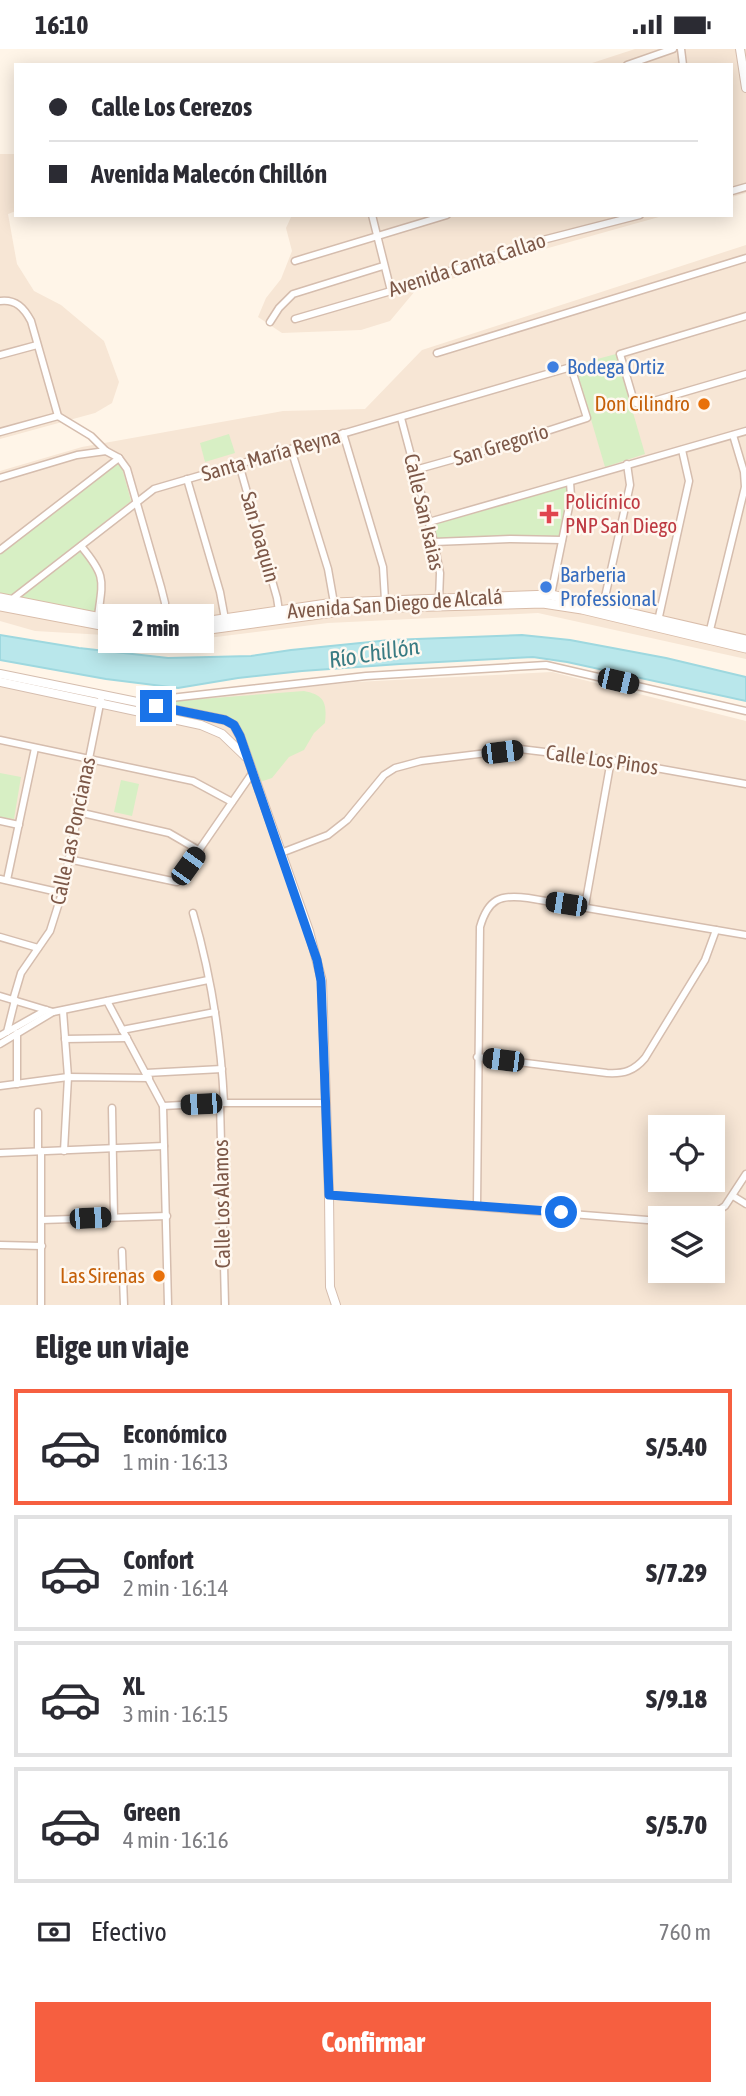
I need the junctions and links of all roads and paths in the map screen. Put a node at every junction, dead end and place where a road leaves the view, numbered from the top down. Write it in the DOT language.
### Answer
graph roads {
  1 [pos="673,49"];
  2 [pos="740,49"];
  3 [pos="633,63"];
  4 [pos="746,88"];
  5 [pos="372,217"];
  6 [pos="440,217"];
  7 [pos="623,218"];
  8 [pos="376,237"];
  9 [pos="746,258"];
  10 [pos="295,261"];
  11 [pos="383,266"];
  12 [pos="391,291"];
  13 [pos="0,301"];
  14 [pos="746,316"];
  15 [pos="295,319"];
  16 [pos="270,322"];
  17 [pos="37,345"];
  18 [pos="436,353"];
  19 [pos="0,355"];
  20 [pos="746,374"];
  21 [pos="58,415"];
  22 [pos="401,418"];
  23 [pos="587,418"];
  24 [pos="746,431"];
  25 [pos="0,432"];
  26 [pos="344,433"];
  27 [pos="733,435"];
  28 [pos="291,449"];
  29 [pos="682,450"];
  30 [pos="106,451"];
  31 [pos="119,458"];
  32 [pos="240,464"];
  33 [pos="627,464"];
  34 [pos="415,470"];
  35 [pos="0,478"];
  36 [pos="187,479"];
  37 [pos="570,482"];
  38 [pos="136,502"];
  39 [pos="429,522"];
  40 [pos="562,540"];
  41 [pos="434,542"];
  42 [pos="81,546"];
  43 [pos="0,550"];
  44 [pos="551,595"];
  45 [pos="385,600"];
  46 [pos="439,602"];
  47 [pos="4,603"];
  48 [pos="334,603"];
  49 [pos="603,606"];
  50 [pos="279,611"];
  51 [pos="98,616"];
  52 [pos="225,619"];
  53 [pos="657,623"];
  54 [pos="165,626"];
  55 [pos="709,635"];
  56 [pos="746,641"];
  57 [pos="746,648"];
  58 [pos="0,674"];
  59 [pos="0,682"];
  60 [pos="101,699"];
  61 [pos="138,702"];
  62 [pos="746,711"];
  63 [pos="0,740"];
  64 [pos="34,748"];
  65 [pos="89,758"];
  66 [pos="248,759"];
  67 [pos="611,760"];
  68 [pos="253,772"];
  69 [pos="746,784"];
  70 [pos="232,802"];
  71 [pos="78,812"];
  72 [pos="0,821"];
  73 [pos="19,825"];
  74 [pos="200,851"];
  75 [pos="281,853"];
  76 [pos="68,859"];
  77 [pos="4,880"];
  78 [pos="62,893"];
  79 [pos="585,907"];
  80 [pos="193,913"];
  81 [pos="716,930"];
  82 [pos="746,935"];
  83 [pos="0,937"];
  84 [pos="38,948"];
  85 [pos="208,980"];
  86 [pos="0,996"];
  87 [pos="14,1000"];
  88 [pos="107,1001"];
  89 [pos="49,1011"];
  90 [pos="63,1011"];
  91 [pos="215,1012"];
  92 [pos="122,1030"];
  93 [pos="7,1032"];
  94 [pos="18,1033"];
  95 [pos="0,1036"];
  96 [pos="127,1038"];
  97 [pos="65,1039"];
  98 [pos="0,1044"];
  99 [pos="477,1057"];
  100 [pos="222,1069"];
  101 [pos="148,1075"];
  102 [pos="68,1077"];
  103 [pos="17,1084"];
  104 [pos="0,1086"];
  105 [pos="222,1103"];
  106 [pos="326,1103"];
  107 [pos="163,1106"];
  108 [pos="112,1108"];
  109 [pos="38,1112"];
  110 [pos="164,1146"];
  111 [pos="113,1147"];
  112 [pos="40,1151"];
  113 [pos="64,1151"];
  114 [pos="0,1153"];
  115 [pos="746,1174"];
  116 [pos="329,1195"];
  117 [pos="733,1196"];
  118 [pos="746,1204"];
  119 [pos="477,1205"];
  120 [pos="725,1206"];
  121 [pos="167,1216"];
  122 [pos="114,1217"];
  123 [pos="42,1220"];
  124 [pos="648,1220"];
  125 [pos="0,1245"];
  126 [pos="42,1246"];
  127 [pos="122,1251"];
  128 [pos="41,1305"];
  129 [pos="124,1305"];
  130 [pos="168,1305"];
  131 [pos="225,1305"];
  132 [pos="336,1305"];
  1 -- 3 [label="street"];
  2 -- 4 [label="street"];
  5 -- 8 [label="street"];
  6 -- 8 [label="street"];
  7 -- 12 [label="street, Avenida Canta Callao"];
  8 -- 10 [label="street"];
  8 -- 11 [label="street"];
  9 -- 18 [label="street"];
  11 -- 12 [label="street"];
  11 -- 16 [label="street"];
  12 -- 15 [label="street, Avenida Canta Callao"];
  13 -- 17 [label="street"];
  14 -- 20 [label="street"];
  17 -- 19 [label="street"];
  17 -- 21 [label="street"];
  21 -- 25 [label="street"];
  21 -- 30 [label="street"];
  22 -- 23 [label="street, Santa María Reyna"];
  22 -- 26 [label="street, Santa María Reyna"];
  22 -- 34 [label="street, Calle San Isaias"];
  23 -- 34 [label="street, San Gregorio"];
  24 -- 27 [label="street"];
  26 -- 28 [label="street, Santa María Reyna"];
  26 -- 45 [label="street"];
  27 -- 29 [label="street"];
  27 -- 55 [label="street"];
  28 -- 32 [label="street, Santa María Reyna"];
  28 -- 48 [label="street"];
  29 -- 33 [label="street"];
  29 -- 53 [label="street"];
  30 -- 31 [label="street"];
  30 -- 35 [label="street"];
  31 -- 38 [label="street"];
  31 -- 43 [label="street"];
  32 -- 36 [label="street, Santa María Reyna"];
  32 -- 50 [label="street, San Joaquin"];
  33 -- 37 [label="street"];
  33 -- 49 [label="street"];
  34 -- 39 [label="street, Calle San Isaias"];
  36 -- 38 [label="street, Santa María Reyna"];
  36 -- 52 [label="street"];
  37 -- 39 [label="street"];
  37 -- 40 [label="street"];
  38 -- 42 [label="street, Santa María Reyna"];
  38 -- 54 [label="street"];
  39 -- 41 [label="street, Calle San Isaias"];
  40 -- 41 [label="street"];
  40 -- 44 [label="street"];
  41 -- 46 [label="street, Calle San Isaias"];
  42 -- 47 [label="street, Santa María Reyna"];
  42 -- 51 [label="street"];
  44 -- 46 [label="main road, Avenida San Diego de Alcalá"];
  44 -- 49 [label="main road, Avenida San Diego de Alcalá"];
  45 -- 46 [label="main road, Avenida San Diego de Alcalá"];
  45 -- 48 [label="main road, Avenida San Diego de Alcalá"];
  46 -- 47 [label="main road, Avenida San Diego de Alcalá"];
  46 -- 53 [label="main road, Avenida San Diego de Alcalá"];
  47 -- 51 [label="main road, Avenida San Diego de Alcalá"];
  48 -- 50 [label="main road, Avenida San Diego de Alcalá"];
  49 -- 53 [label="main road, Avenida San Diego de Alcalá"];
  50 -- 52 [label="main road, Avenida San Diego de Alcalá"];
  51 -- 54 [label="main road, Avenida San Diego de Alcalá"];
  52 -- 54 [label="main road, Avenida San Diego de Alcalá"];
  53 -- 55 [label="main road, Avenida San Diego de Alcalá"];
  55 -- 56 [label="main road, Avenida San Diego de Alcalá"];
  55 -- 57 [label="main road, Avenida San Diego de Alcalá"];
  58 -- 60 [label="street"];
  59 -- 60 [label="street"];
  60 -- 61 [label="street"];
  60 -- 65 [label="street, Calle Las Poncianas"];
  60 -- 66 [label="street"];
  61 -- 62 [label="street"];
  61 -- 66 [label="street"];
  63 -- 64 [label="street"];
  64 -- 65 [label="street"];
  64 -- 73 [label="street"];
  65 -- 70 [label="street"];
  65 -- 71 [label="street, Calle Las Poncianas"];
  66 -- 68 [label="street"];
  67 -- 69 [label="street, Calle Los Pinos"];
  67 -- 75 [label="street, Calle Los Pinos"];
  67 -- 79 [label="street"];
  68 -- 70 [label="street"];
  68 -- 75 [label="street"];
  70 -- 74 [label="street"];
  71 -- 74 [label="street"];
  71 -- 76 [label="street, Calle Las Poncianas"];
  72 -- 73 [label="street"];
  73 -- 77 [label="street"];
  74 -- 76 [label="street"];
  75 -- 106 [label="street"];
  76 -- 78 [label="street, Calle Las Poncianas"];
  77 -- 78 [label="street"];
  78 -- 84 [label="street, Calle Las Poncianas"];
  79 -- 81 [label="street"];
  79 -- 99 [label="street"];
  80 -- 85 [label="street, Calle Los Alamos"];
  81 -- 82 [label="street"];
  81 -- 99 [label="street"];
  83 -- 84 [label="street"];
  84 -- 87 [label="street, Calle Las Poncianas"];
  85 -- 88 [label="street"];
  85 -- 91 [label="street, Calle Los Alamos"];
  86 -- 87 [label="street"];
  87 -- 89 [label="street"];
  87 -- 93 [label="street, Calle Las Poncianas"];
  88 -- 90 [label="street"];
  88 -- 92 [label="street"];
  89 -- 90 [label="street"];
  89 -- 93 [label="street"];
  89 -- 94 [label="street"];
  90 -- 97 [label="street"];
  91 -- 92 [label="street"];
  91 -- 100 [label="street, Calle Los Alamos"];
  92 -- 96 [label="street"];
  93 -- 95 [label="street"];
  94 -- 98 [label="street"];
  94 -- 103 [label="street"];
  96 -- 97 [label="street"];
  96 -- 101 [label="street"];
  97 -- 102 [label="street"];
  99 -- 119 [label="street"];
  100 -- 101 [label="street"];
  100 -- 105 [label="street, Calle Los Alamos"];
  101 -- 102 [label="street"];
  101 -- 107 [label="street"];
  102 -- 103 [label="street"];
  102 -- 113 [label="street"];
  103 -- 104 [label="street"];
  105 -- 106 [label="street"];
  105 -- 107 [label="street"];
  105 -- 131 [label="street, Calle Los Alamos"];
  106 -- 116 [label="street"];
  107 -- 110 [label="street"];
  108 -- 111 [label="street"];
  109 -- 112 [label="street"];
  110 -- 111 [label="street"];
  110 -- 121 [label="street"];
  111 -- 113 [label="street"];
  111 -- 122 [label="street"];
  112 -- 113 [label="street"];
  112 -- 114 [label="street"];
  112 -- 123 [label="street"];
  115 -- 117 [label="street"];
  116 -- 119 [label="street"];
  116 -- 132 [label="street"];
  117 -- 118 [label="street"];
  117 -- 120 [label="street"];
  119 -- 124 [label="street"];
  121 -- 122 [label="street"];
  121 -- 130 [label="street"];
  122 -- 123 [label="street"];
  123 -- 126 [label="street"];
  125 -- 126 [label="street"];
  126 -- 128 [label="street"];
  127 -- 129 [label="street"];
}
